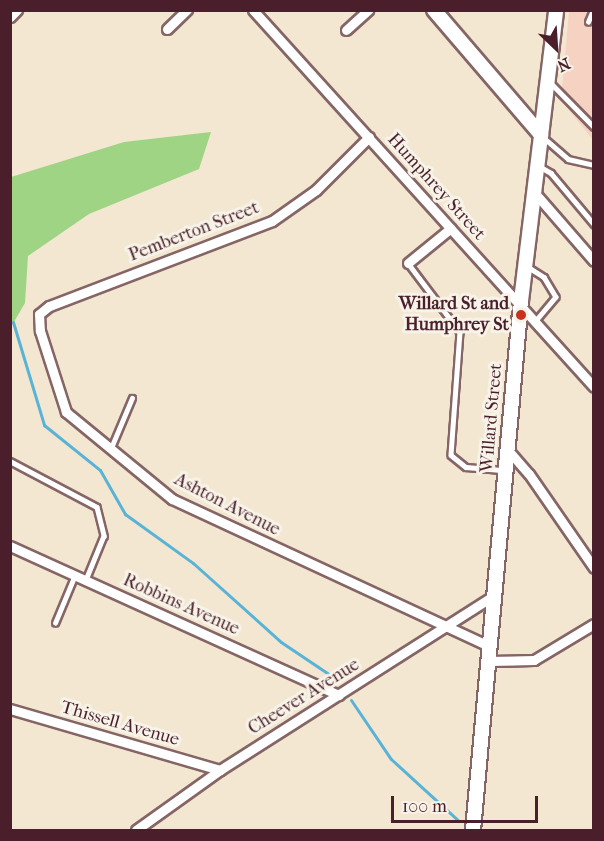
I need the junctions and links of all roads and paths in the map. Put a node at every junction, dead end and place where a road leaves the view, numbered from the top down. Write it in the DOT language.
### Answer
graph roads {
  1 [pos="17,10"];
  2 [pos="187,10"];
  3 [pos="253,10"];
  4 [pos="368,10"];
  5 [pos="434,10"];
  6 [pos="556,10"];
  7 [pos="593,10"];
  8 [pos="10,17"];
  9 [pos="588,22"];
  10 [pos="167,29"];
  11 [pos="346,30"];
  12 [pos="547,79"];
  13 [pos="594,127"];
  14 [pos="541,135"];
  15 [pos="369,138"];
  16 [pos="537,165"];
  17 [pos="594,165"];
  18 [pos="534,192"];
  19 [pos="594,224"];
  20 [pos="451,228"];
  21 [pos="594,261"];
  22 [pos="408,263"];
  23 [pos="525,266"];
  24 [pos="520,307"];
  25 [pos="42,309"];
  26 [pos="534,322"];
  27 [pos="594,387"];
  28 [pos="132,398"];
  29 [pos="507,449"];
  30 [pos="110,450"];
  31 [pos="10,461"];
  32 [pos="506,470"];
  33 [pos="10,546"];
  34 [pos="594,568"];
  35 [pos="75,575"];
  36 [pos="86,580"];
  37 [pos="494,596"];
  38 [pos="55,623"];
  39 [pos="594,624"];
  40 [pos="445,627"];
  41 [pos="489,646"];
  42 [pos="488,662"];
  43 [pos="339,695"];
  44 [pos="10,709"];
  45 [pos="220,770"];
  46 [pos="136,831"];
  47 [pos="473,831"];
  1 -- 8 [label="street"];
  2 -- 10 [label="street"];
  3 -- 15 [label="street, Humphrey Street"];
  4 -- 11 [label="street"];
  5 -- 14 [label="main road"];
  6 -- 12 [label="main road, Willard Street"];
  7 -- 9 [label="lane"];
  12 -- 13 [label="lane"];
  12 -- 14 [label="main road, Willard Street"];
  14 -- 16 [label="main road, Willard Street"];
  14 -- 17 [label="lane"];
  15 -- 20 [label="street, Humphrey Street"];
  15 -- 25 [label="street, Pemberton Street"];
  16 -- 18 [label="main road, Willard Street"];
  16 -- 19 [label="lane"];
  18 -- 21 [label="street"];
  18 -- 23 [label="main road, Willard Street"];
  20 -- 22 [label="street"];
  20 -- 24 [label="street, Humphrey Street"];
  22 -- 32 [label="lane"];
  23 -- 24 [label="main road, Willard Street"];
  23 -- 26 [label="lane"];
  24 -- 26 [label="street, Humphrey Street"];
  24 -- 29 [label="main road, Willard Street"];
  25 -- 30 [label="street, Ashton Avenue"];
  26 -- 27 [label="street, Humphrey Street"];
  28 -- 30 [label="lane"];
  29 -- 32 [label="main road, Willard Street"];
  29 -- 34 [label="street"];
  30 -- 40 [label="street, Ashton Avenue"];
  31 -- 36 [label="lane"];
  32 -- 37 [label="main road, Willard Street"];
  33 -- 35 [label="street, Robbins Avenue"];
  35 -- 36 [label="street, Robbins Avenue"];
  35 -- 38 [label="lane"];
  36 -- 43 [label="street, Robbins Avenue"];
  37 -- 40 [label="street, Cheever Avenue"];
  37 -- 41 [label="main road, Willard Street"];
  39 -- 42 [label="street"];
  40 -- 41 [label="street, Ashton Avenue"];
  40 -- 43 [label="street, Cheever Avenue"];
  41 -- 42 [label="main road, Willard Street"];
  42 -- 47 [label="main road, Willard Street"];
  43 -- 45 [label="street, Cheever Avenue"];
  44 -- 45 [label="street, Thissell Avenue"];
  45 -- 46 [label="street, Cheever Avenue"];
}
